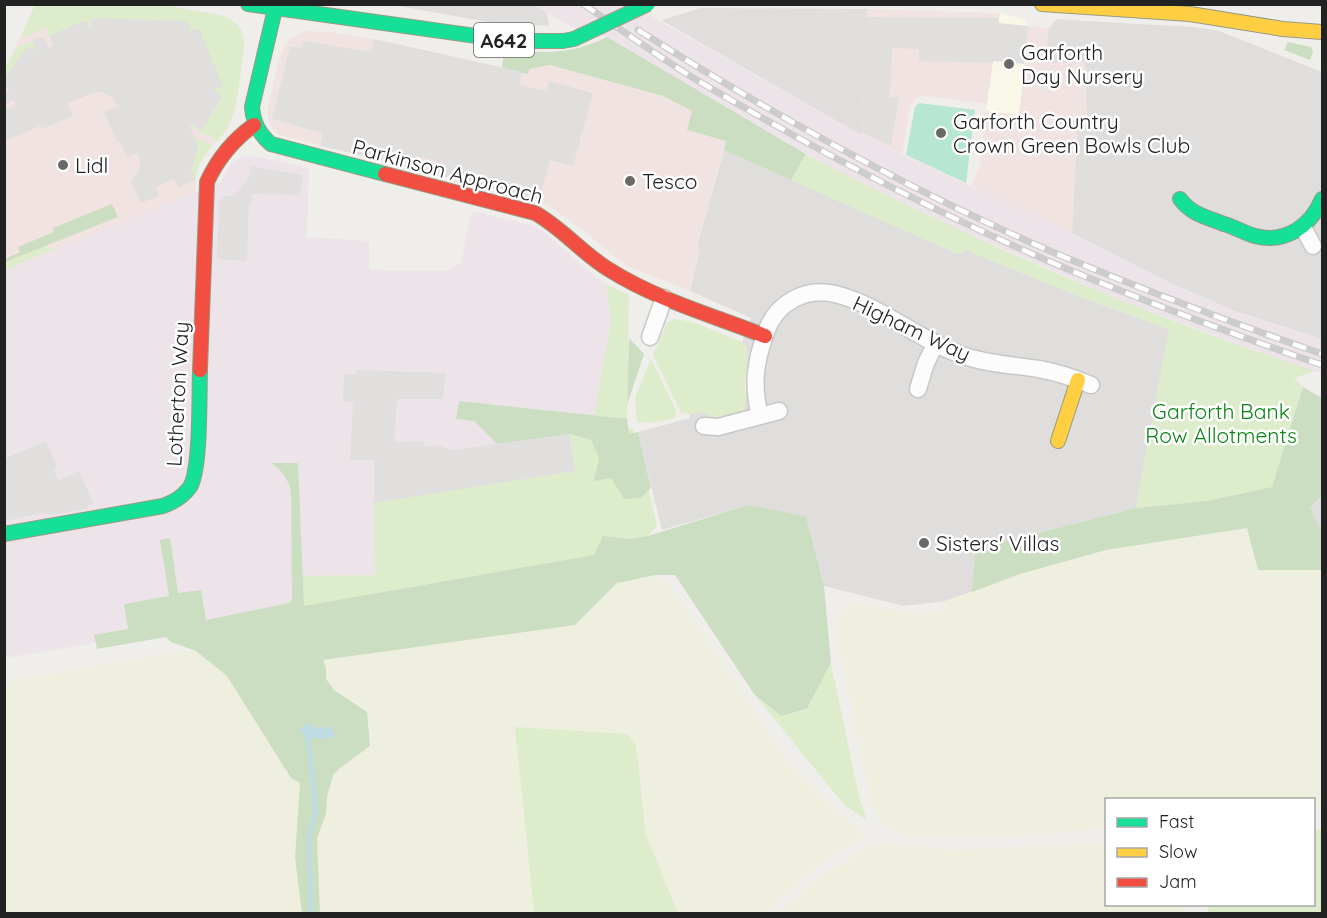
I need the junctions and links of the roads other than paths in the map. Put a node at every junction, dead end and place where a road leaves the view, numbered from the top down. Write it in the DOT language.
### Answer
graph roads {
  1 [pos="248,4"];
  2 [pos="383,4"];
  3 [pos="648,4"];
  4 [pos="1042,4"];
  5 [pos="275,9"];
  6 [pos="1190,9"];
  7 [pos="383,23"];
  8 [pos="1323,32"];
  9 [pos="254,125"];
  10 [pos="1180,199"];
  11 [pos="1323,200"];
  12 [pos="1303,227"];
  13 [pos="1313,246"];
  14 [pos="664,298"];
  15 [pos="765,336"];
  16 [pos="650,337"];
  17 [pos="936,343"];
  18 [pos="1085,383"];
  19 [pos="918,389"];
  20 [pos="779,411"];
  21 [pos="760,416"];
  22 [pos="704,426"];
  23 [pos="1058,441"];
  24 [pos="4,534"];
  1 -- 5 [label="street, A642"];
  2 -- 7 [label="street"];
  3 -- 7 [label="street, A642, bridge"];
  4 -- 6 [label="street"];
  5 -- 7 [label="street, A642"];
  5 -- 9 [label="street"];
  6 -- 8 [label="street"];
  9 -- 14 [label="street, Parkinson Approach"];
  9 -- 24 [label="street, Lotherton Way"];
  10 -- 12 [label="street"];
  11 -- 12 [label="street"];
  12 -- 13 [label="street"];
  14 -- 15 [label="street, Parkinson Approach"];
  14 -- 16 [label="street"];
  15 -- 17 [label="street, Higham Way"];
  15 -- 21 [label="street, Higham Way"];
  17 -- 18 [label="street, Higham Way"];
  17 -- 19 [label="street"];
  18 -- 23 [label="street, Higham Way"];
  20 -- 21 [label="street"];
  21 -- 22 [label="street"];
}
